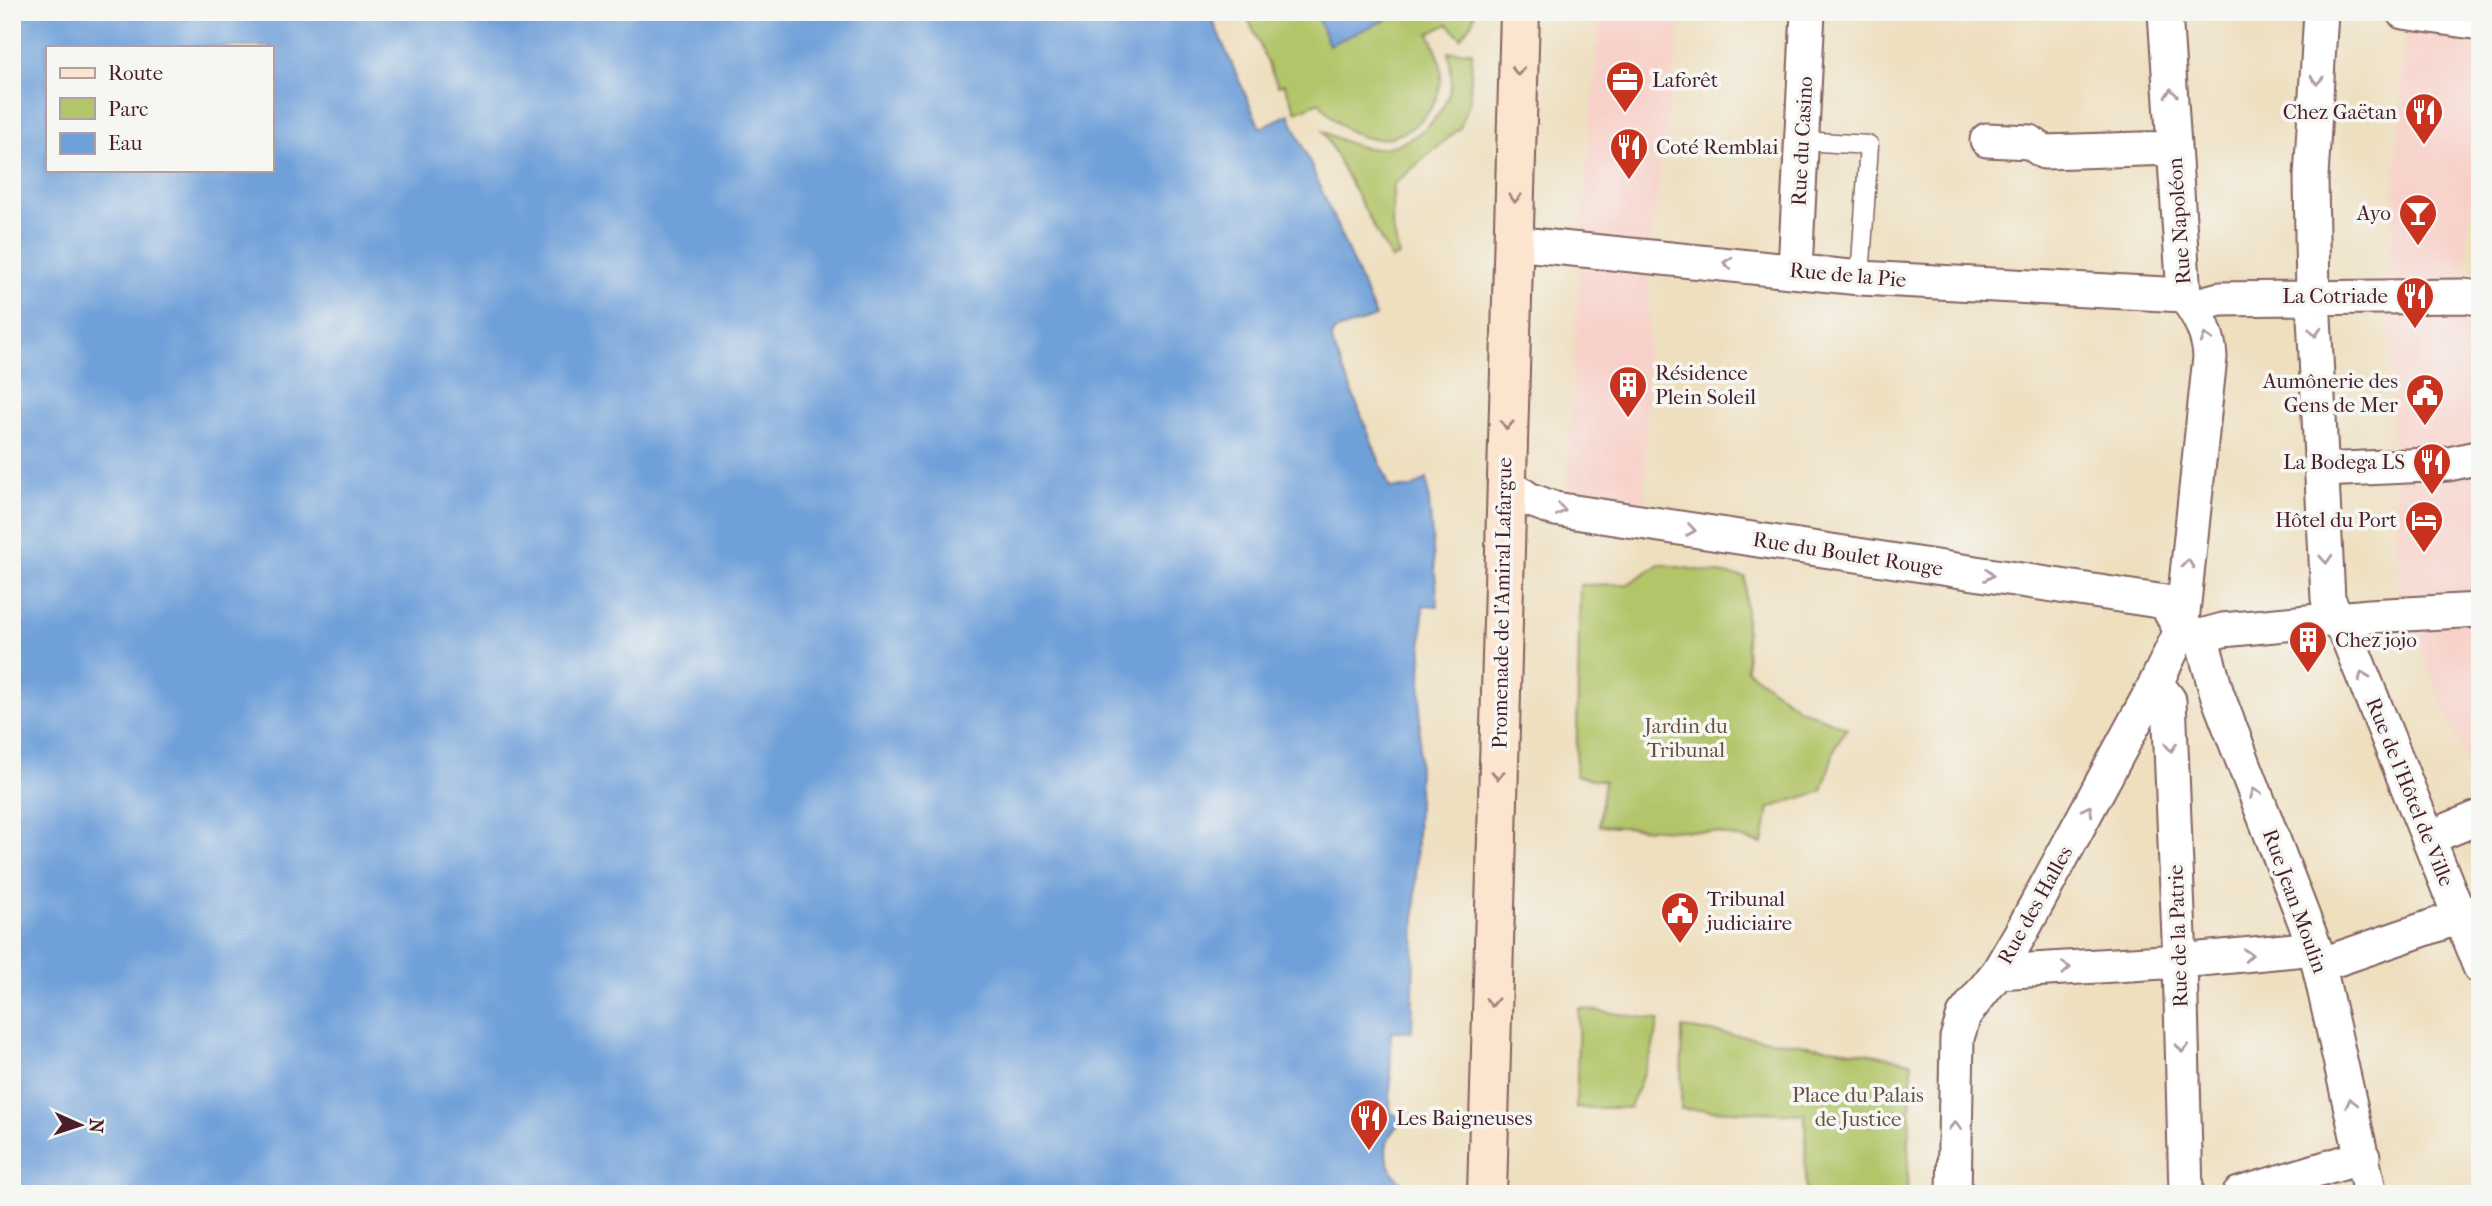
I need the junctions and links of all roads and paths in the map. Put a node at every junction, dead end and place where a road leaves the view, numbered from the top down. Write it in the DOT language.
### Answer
graph roads {
  1 [pos="1520,12"];
  2 [pos="1808,12"];
  3 [pos="2165,12"];
  4 [pos="2321,12"];
  5 [pos="2403,12"];
  6 [pos="2480,23"];
  7 [pos="1987,140"];
  8 [pos="1802,141"];
  9 [pos="2174,148"];
  10 [pos="1513,243"];
  11 [pos="1796,270"];
  12 [pos="1860,278"];
  13 [pos="2313,296"];
  14 [pos="2480,298"];
  15 [pos="2188,301"];
  16 [pos="2480,457"];
  17 [pos="2322,470"];
  18 [pos="1505,482"];
  19 [pos="2480,610"];
  20 [pos="2336,619"];
  21 [pos="2191,634"];
  22 [pos="2156,683"];
  23 [pos="2480,817"];
  24 [pos="2428,838"];
  25 [pos="2470,914"];
  26 [pos="2317,957"];
  27 [pos="2180,961"];
  28 [pos="2480,967"];
  29 [pos="1998,972"];
  30 [pos="2363,1157"];
  31 [pos="1487,1194"];
  32 [pos="1954,1194"];
  33 [pos="2186,1194"];
  34 [pos="2239,1194"];
  35 [pos="2370,1194"];
  1 -- 10 [label="street, Promenade de l'Amiral Lafargue, one-way"];
  2 -- 8 [label="street, Rue du Casino"];
  9 -- 3 [label="street, Rue Napoléon, one-way"];
  4 -- 13 [label="street, Rue de l'Hôtel de Ville, one-way"];
  5 -- 6 [label="street"];
  7 -- 9 [label="street"];
  8 -- 11 [label="street, Rue du Casino"];
  8 -- 12 [label="lane"];
  9 -- 15 [label="street, Rue Napoléon"];
  11 -- 10 [label="street, Rue de la Pie, one-way"];
  10 -- 18 [label="street, Promenade de l'Amiral Lafargue, one-way"];
  11 -- 12 [label="street, Rue de la Pie"];
  12 -- 15 [label="street, Rue de la Pie"];
  13 -- 14 [label="street, Rue de la Pie"];
  13 -- 15 [label="street, Rue de la Pie"];
  13 -- 17 [label="street, Rue de l'Hôtel de Ville, one-way"];
  21 -- 15 [label="street, Rue Napoléon, one-way"];
  16 -- 17 [label="street"];
  17 -- 20 [label="street, Rue de l'Hôtel de Ville, one-way"];
  18 -- 21 [label="street, Rue du Boulet Rouge, one-way"];
  18 -- 31 [label="street, Promenade de l'Amiral Lafargue, one-way"];
  19 -- 20 [label="street"];
  20 -- 21 [label="street"];
  24 -- 20 [label="street, Rue de l'Hôtel de Ville, one-way"];
  21 -- 22 [label="street, Rue des Halles"];
  26 -- 21 [label="street, Rue Jean Moulin, one-way"];
  22 -- 27 [label="street, Rue de la Patrie, one-way"];
  29 -- 22 [label="street, Rue des Halles, one-way"];
  23 -- 24 [label="street"];
  24 -- 25 [label="street, Rue de l'Hôtel de Ville"];
  25 -- 26 [label="street"];
  25 -- 28 [label="street, Rue de l'Hôtel de Ville"];
  27 -- 26 [label="street, one-way"];
  30 -- 26 [label="street, Rue Jean Moulin, one-way"];
  29 -- 27 [label="street, one-way"];
  27 -- 33 [label="street, Rue de la Patrie, one-way"];
  32 -- 29 [label="street, Rue des Halles, one-way"];
  30 -- 34 [label="street"];
  30 -- 35 [label="street, Rue Jean Moulin"];
}
